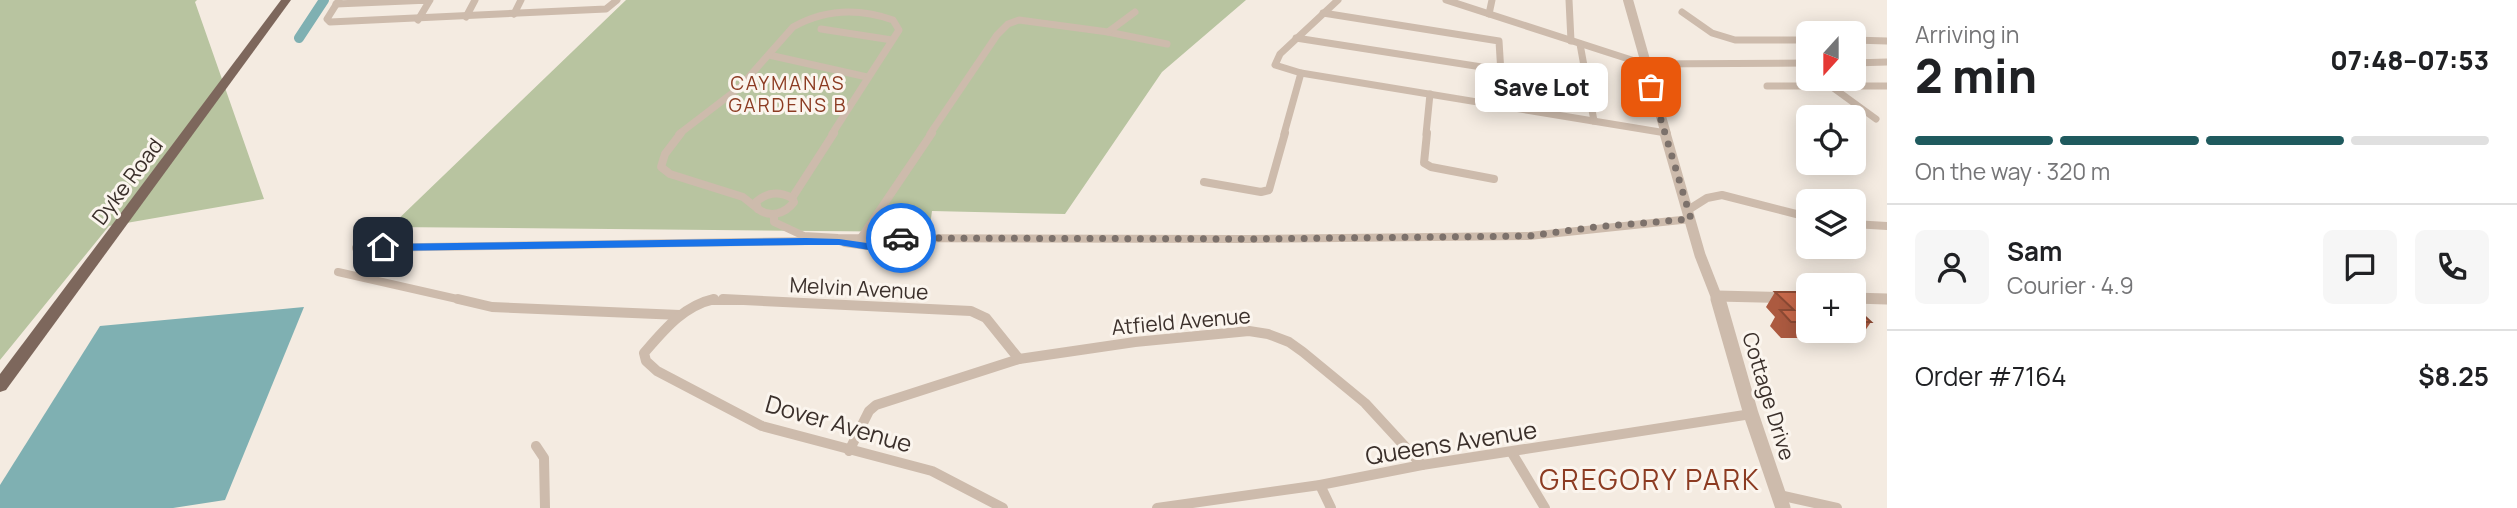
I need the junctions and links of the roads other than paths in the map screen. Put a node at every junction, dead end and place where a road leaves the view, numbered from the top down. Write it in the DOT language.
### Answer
graph roads {
  1 [pos="286,0"];
  2 [pos="430,0"];
  3 [pos="475,0"];
  4 [pos="521,0"];
  5 [pos="617,0"];
  6 [pos="1338,0"];
  7 [pos="1446,0"];
  8 [pos="1492,0"];
  9 [pos="1569,0"];
  10 [pos="1628,0"];
  11 [pos="337,2"];
  12 [pos="1135,12"];
  13 [pos="1682,12"];
  14 [pos="1323,13"];
  15 [pos="514,14"];
  16 [pos="1489,14"];
  17 [pos="466,17"];
  18 [pos="418,20"];
  19 [pos="821,29"];
  20 [pos="1108,33"];
  21 [pos="1296,38"];
  22 [pos="892,40"];
  23 [pos="1796,40"];
  24 [pos="1866,40"];
  25 [pos="1571,41"];
  26 [pos="1887,41"];
  27 [pos="1167,44"];
  28 [pos="1580,44"];
  29 [pos="769,55"];
  30 [pos="1887,62"];
  31 [pos="1796,63"];
  32 [pos="1866,63"];
  33 [pos="1644,64"];
  34 [pos="1501,70"];
  35 [pos="1301,72"];
  36 [pos="867,77"];
  37 [pos="1767,86"];
  38 [pos="1796,86"];
  39 [pos="1866,86"];
  40 [pos="1887,86"];
  41 [pos="1837,91"];
  42 [pos="1430,94"];
  43 [pos="1503,106"];
  44 [pos="1876,119"];
  45 [pos="1594,121"];
  46 [pos="1666,132"];
  47 [pos="1494,179"];
  48 [pos="1204,182"];
  49 [pos="792,198"];
  50 [pos="758,210"];
  51 [pos="774,214"];
  52 [pos="1690,214"];
  53 [pos="1796,214"];
  54 [pos="1866,225"];
  55 [pos="1887,226"];
  56 [pos="861,238"];
  57 [pos="897,238"];
  58 [pos="356,248"];
  59 [pos="338,272"];
  60 [pos="1717,296"];
  61 [pos="1796,298"];
  62 [pos="1866,299"];
  63 [pos="1887,299"];
  64 [pos="680,314"];
  65 [pos="1019,359"];
  66 [pos="0,386"];
  67 [pos="1751,414"];
  68 [pos="536,446"];
  69 [pos="849,451"];
  70 [pos="1512,453"];
  71 [pos="1422,465"];
  72 [pos="1320,485"];
  73 [pos="1781,501"];
  74 [pos="545,508"];
  75 [pos="1003,508"];
  76 [pos="1157,508"];
  77 [pos="1331,508"];
  78 [pos="1545,508"];
  79 [pos="1837,508"];
  1 -- 66 [label="main road, Dyke Road"];
  2 -- 11 [label="street"];
  2 -- 18 [label="street"];
  3 -- 17 [label="street"];
  4 -- 15 [label="street"];
  5 -- 15 [label="street"];
  6 -- 14 [label="street"];
  7 -- 16 [label="street"];
  8 -- 16 [label="street"];
  9 -- 25 [label="street"];
  10 -- 33 [label="street"];
  11 -- 18 [label="street"];
  12 -- 20 [label="street"];
  13 -- 23 [label="street"];
  14 -- 21 [label="street"];
  14 -- 34 [label="street"];
  15 -- 17 [label="street"];
  16 -- 25 [label="street"];
  17 -- 18 [label="street"];
  19 -- 22 [label="street"];
  20 -- 27 [label="street"];
  20 -- 56 [label="street"];
  21 -- 34 [label="street"];
  21 -- 35 [label="street"];
  22 -- 29 [label="street"];
  22 -- 36 [label="street"];
  24 -- 26 [label="street"];
  25 -- 28 [label="street"];
  28 -- 33 [label="street"];
  28 -- 45 [label="street"];
  29 -- 36 [label="street"];
  29 -- 50 [label="street"];
  30 -- 32 [label="street"];
  31 -- 33 [label="street"];
  33 -- 46 [label="street"];
  34 -- 43 [label="street"];
  35 -- 42 [label="street"];
  35 -- 48 [label="street"];
  36 -- 49 [label="street"];
  37 -- 38 [label="street"];
  39 -- 40 [label="street"];
  41 -- 44 [label="street"];
  42 -- 43 [label="street"];
  42 -- 47 [label="street"];
  43 -- 45 [label="street"];
  45 -- 46 [label="street"];
  46 -- 52 [label="street"];
  49 -- 50 [label="street"];
  49 -- 51 [label="street"];
  50 -- 51 [label="street"];
  51 -- 56 [label="street"];
  52 -- 53 [label="street"];
  52 -- 57 [label="street"];
  52 -- 60 [label="street"];
  54 -- 55 [label="street"];
  56 -- 57 [label="street"];
  57 -- 58 [label="street"];
  59 -- 64 [label="street"];
  60 -- 61 [label="street"];
  60 -- 67 [label="street, Cottage Drive"];
  62 -- 63 [label="street"];
  64 -- 65 [label="street, Melvin Avenue"];
  64 -- 69 [label="street, Dover Avenue"];
  65 -- 69 [label="street, Atfield Avenue"];
  65 -- 71 [label="street, Atfield Avenue"];
  67 -- 70 [label="street, Queens Avenue"];
  67 -- 73 [label="street, Cottage Drive"];
  68 -- 74 [label="street"];
  69 -- 75 [label="street, Dover Avenue"];
  70 -- 71 [label="street, Queens Avenue"];
  70 -- 78 [label="street"];
  71 -- 72 [label="street, Queens Avenue"];
  72 -- 76 [label="street, Queens Avenue"];
  72 -- 77 [label="street"];
  73 -- 79 [label="street"];
}
